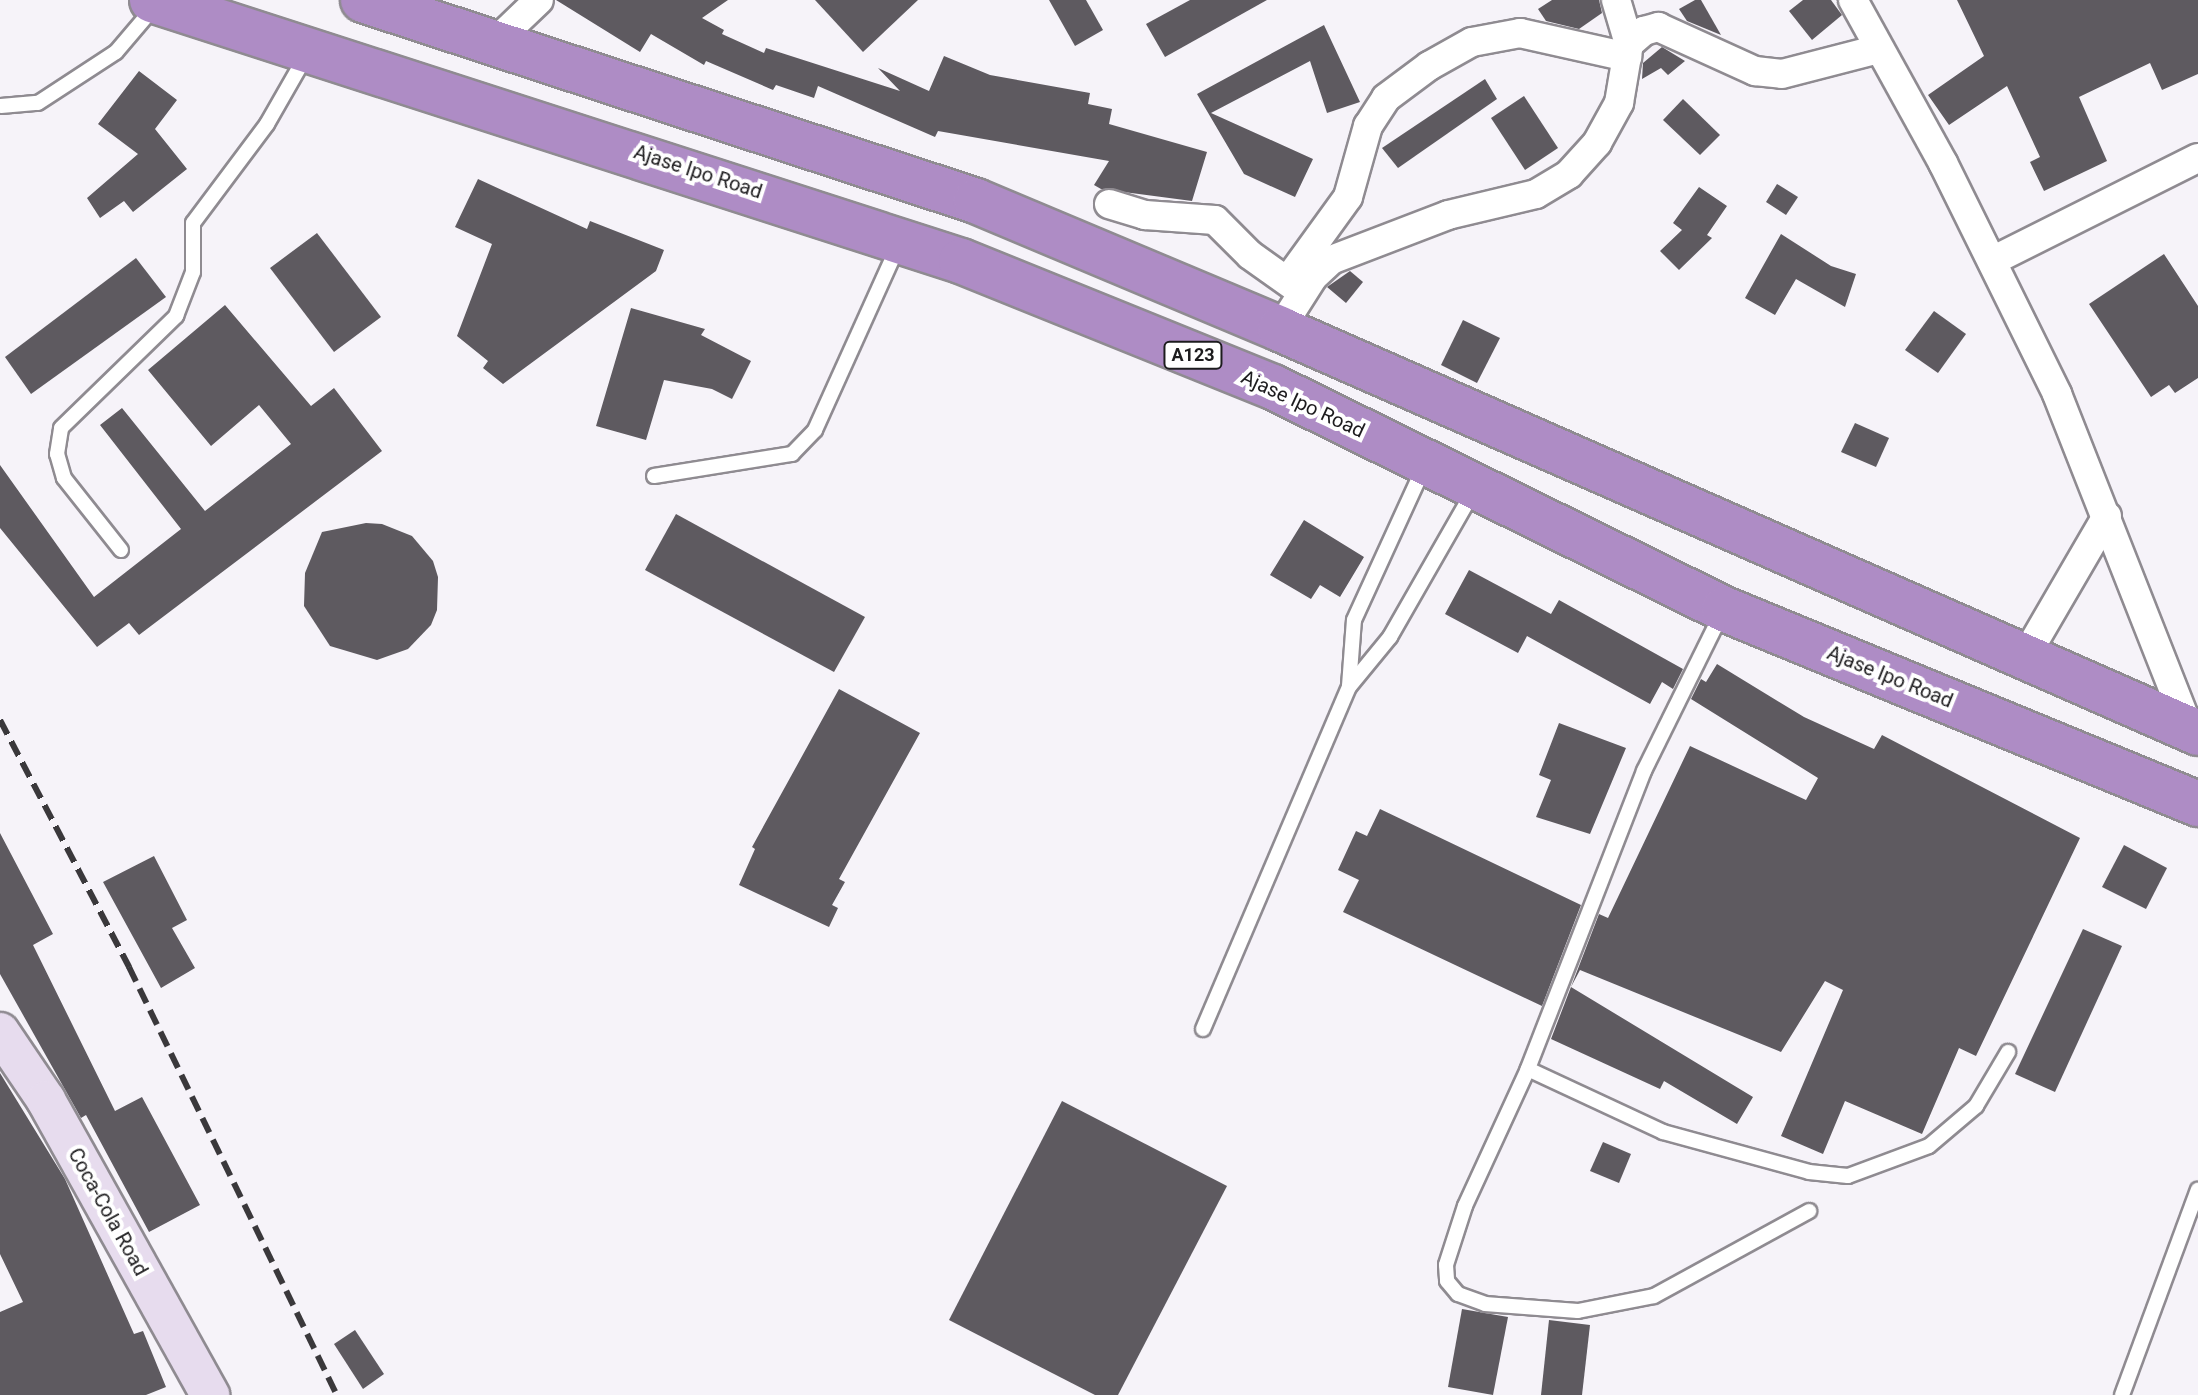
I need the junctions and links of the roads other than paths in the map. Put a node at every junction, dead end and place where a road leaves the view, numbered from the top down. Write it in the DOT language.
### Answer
graph roads {
  1 [pos="363,0"];
  2 [pos="539,0"];
  3 [pos="1616,0"];
  4 [pos="1853,0"];
  5 [pos="154,1"];
  6 [pos="494,43"];
  7 [pos="311,49"];
  8 [pos="1879,49"];
  9 [pos="1628,50"];
  10 [pos="1,106"];
  11 [pos="2198,158"];
  12 [pos="936,187"];
  13 [pos="1109,204"];
  14 [pos="909,242"];
  15 [pos="1992,261"];
  16 [pos="1295,286"];
  17 [pos="1280,329"];
  18 [pos="1426,462"];
  19 [pos="654,476"];
  20 [pos="1476,487"];
  21 [pos="2107,516"];
  22 [pos="121,550"];
  23 [pos="1724,609"];
  24 [pos="2025,657"];
  25 [pos="1349,687"];
  26 [pos="2194,731"];
  27 [pos="2198,804"];
  28 [pos="1203,1029"];
  29 [pos="0,1032"];
  30 [pos="2008,1052"];
  31 [pos="1528,1069"];
  32 [pos="2198,1190"];
  33 [pos="1809,1211"];
  34 [pos="210,1395"];
  35 [pos="2122,1395"];
  1 -- 6 [label="highway"];
  2 -- 6 [label="street"];
  3 -- 9 [label="street"];
  4 -- 8 [label="street"];
  5 -- 7 [label="highway, Ajase Ipo Road / A123"];
  5 -- 10 [label="lane"];
  6 -- 12 [label="highway"];
  7 -- 14 [label="highway, Ajase Ipo Road / A123"];
  7 -- 22 [label="lane"];
  8 -- 9 [label="street"];
  8 -- 15 [label="street"];
  9 -- 16 [label="street"];
  9 -- 16 [label="street"];
  11 -- 15 [label="street"];
  12 -- 14 [label="highway"];
  12 -- 17 [label="highway"];
  13 -- 16 [label="street"];
  14 -- 18 [label="highway, Ajase Ipo Road / A123"];
  14 -- 19 [label="lane"];
  15 -- 21 [label="street"];
  16 -- 17 [label="street"];
  17 -- 24 [label="highway"];
  18 -- 20 [label="highway, Ajase Ipo Road / A123"];
  18 -- 25 [label="lane"];
  20 -- 23 [label="highway, Ajase Ipo Road / A123"];
  20 -- 25 [label="lane"];
  21 -- 24 [label="street"];
  21 -- 26 [label="street"];
  23 -- 27 [label="highway, Ajase Ipo Road / A123"];
  23 -- 31 [label="lane"];
  24 -- 26 [label="highway"];
  25 -- 28 [label="lane"];
  29 -- 34 [label="street, Coca-Cola Road"];
  30 -- 31 [label="lane"];
  31 -- 33 [label="lane"];
  32 -- 35 [label="lane"];
}
